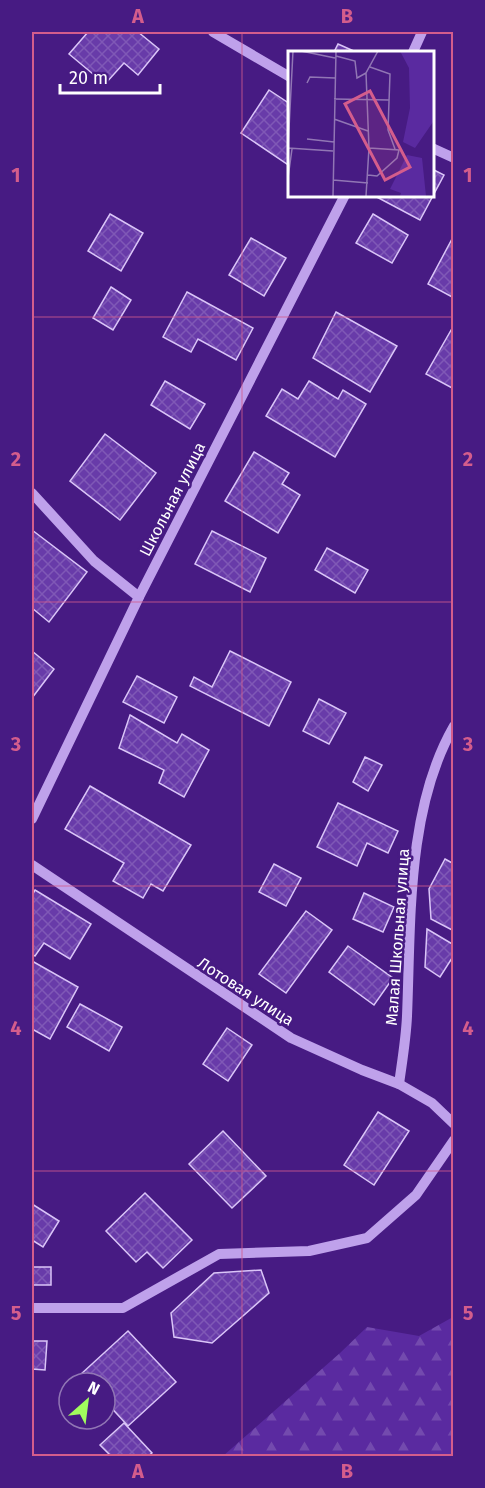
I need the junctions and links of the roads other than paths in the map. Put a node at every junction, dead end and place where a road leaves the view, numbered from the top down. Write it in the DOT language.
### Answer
graph roads {
  1 [pos="213,32"];
  2 [pos="422,32"];
  3 [pos="413,51"];
  4 [pos="288,76"];
  5 [pos="434,149"];
  6 [pos="453,158"];
  7 [pos="344,196"];
  8 [pos="32,493"];
  9 [pos="139,597"];
  10 [pos="453,726"];
  11 [pos="32,819"];
  12 [pos="32,865"];
  13 [pos="399,1084"];
  14 [pos="453,1124"];
  15 [pos="453,1140"];
  16 [pos="32,1308"];
  1 -- 4 [label="street"];
  2 -- 3 [label="street"];
  5 -- 6 [label="street"];
  7 -- 9 [label="street, Школьная улица"];
  8 -- 9 [label="street"];
  9 -- 11 [label="street, Школьная улица"];
  10 -- 13 [label="street, Малая Школьная улица"];
  12 -- 13 [label="street, Лотовая улица"];
  13 -- 14 [label="street, Лотовая улица"];
  15 -- 16 [label="street"];
}
